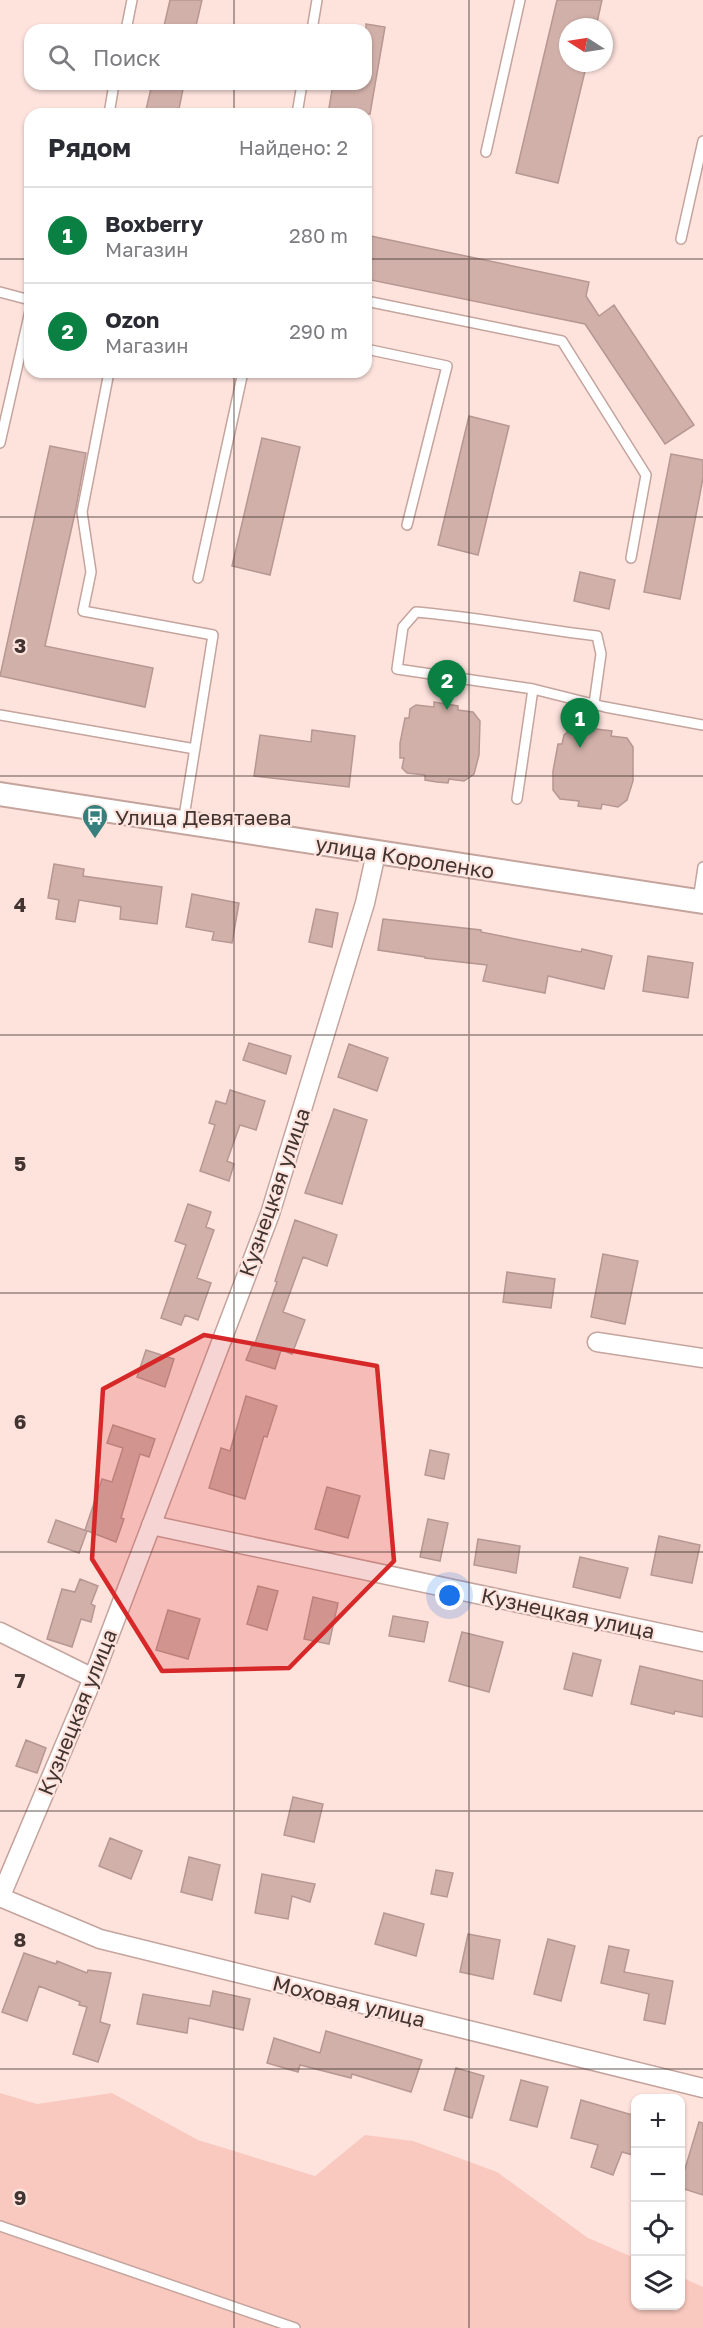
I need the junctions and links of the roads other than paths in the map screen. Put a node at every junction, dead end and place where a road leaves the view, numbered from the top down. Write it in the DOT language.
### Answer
graph roads {
  1 [pos="132,0"];
  2 [pos="317,0"];
  3 [pos="520,0"];
  4 [pos="127,24"];
  5 [pos="313,24"];
  6 [pos="113,90"];
  7 [pos="301,90"];
  8 [pos="110,108"];
  9 [pos="298,108"];
  10 [pos="703,141"];
  11 [pos="486,153"];
  12 [pos="681,239"];
  13 [pos="0,292"];
  14 [pos="24,298"];
  15 [pos="372,302"];
  16 [pos="24,337"];
  17 [pos="372,350"];
  18 [pos="108,378"];
  19 [pos="242,378"];
  20 [pos="0,443"];
  21 [pos="407,525"];
  22 [pos="631,558"];
  23 [pos="198,578"];
  24 [pos="533,689"];
  25 [pos="594,704"];
  26 [pos="0,715"];
  27 [pos="703,725"];
  28 [pos="195,749"];
  29 [pos="0,794"];
  30 [pos="517,799"];
  31 [pos="183,823"];
  32 [pos="376,853"];
  33 [pos="703,867"];
  34 [pos="700,901"];
  35 [pos="597,1342"];
  36 [pos="703,1358"];
  37 [pos="151,1524"];
  38 [pos="0,1632"];
  39 [pos="703,1642"];
  40 [pos="93,1678"];
  41 [pos="0,1898"];
  42 [pos="703,2088"];
  43 [pos="0,2226"];
  44 [pos="295,2328"];
  1 -- 4 [label="lane"];
  2 -- 5 [label="lane"];
  3 -- 11 [label="lane"];
  6 -- 8 [label="lane"];
  7 -- 9 [label="lane"];
  10 -- 12 [label="lane"];
  13 -- 14 [label="lane"];
  15 -- 22 [label="lane"];
  16 -- 20 [label="lane"];
  17 -- 21 [label="lane"];
  18 -- 28 [label="lane"];
  19 -- 23 [label="lane"];
  24 -- 25 [label="lane"];
  24 -- 25 [label="lane"];
  24 -- 30 [label="lane"];
  25 -- 27 [label="lane"];
  26 -- 28 [label="lane"];
  28 -- 31 [label="lane"];
  29 -- 31 [label="street, улица Короленко"];
  31 -- 32 [label="street, улица Короленко"];
  32 -- 34 [label="street, улица Короленко"];
  32 -- 37 [label="street, Кузнецкая улица"];
  33 -- 34 [label="lane"];
  35 -- 36 [label="street"];
  37 -- 39 [label="street, Кузнецкая улица"];
  37 -- 40 [label="street, Кузнецкая улица"];
  38 -- 40 [label="street"];
  40 -- 41 [label="street, Кузнецкая улица"];
  41 -- 42 [label="street, Моховая улица"];
  43 -- 44 [label="lane"];
}
